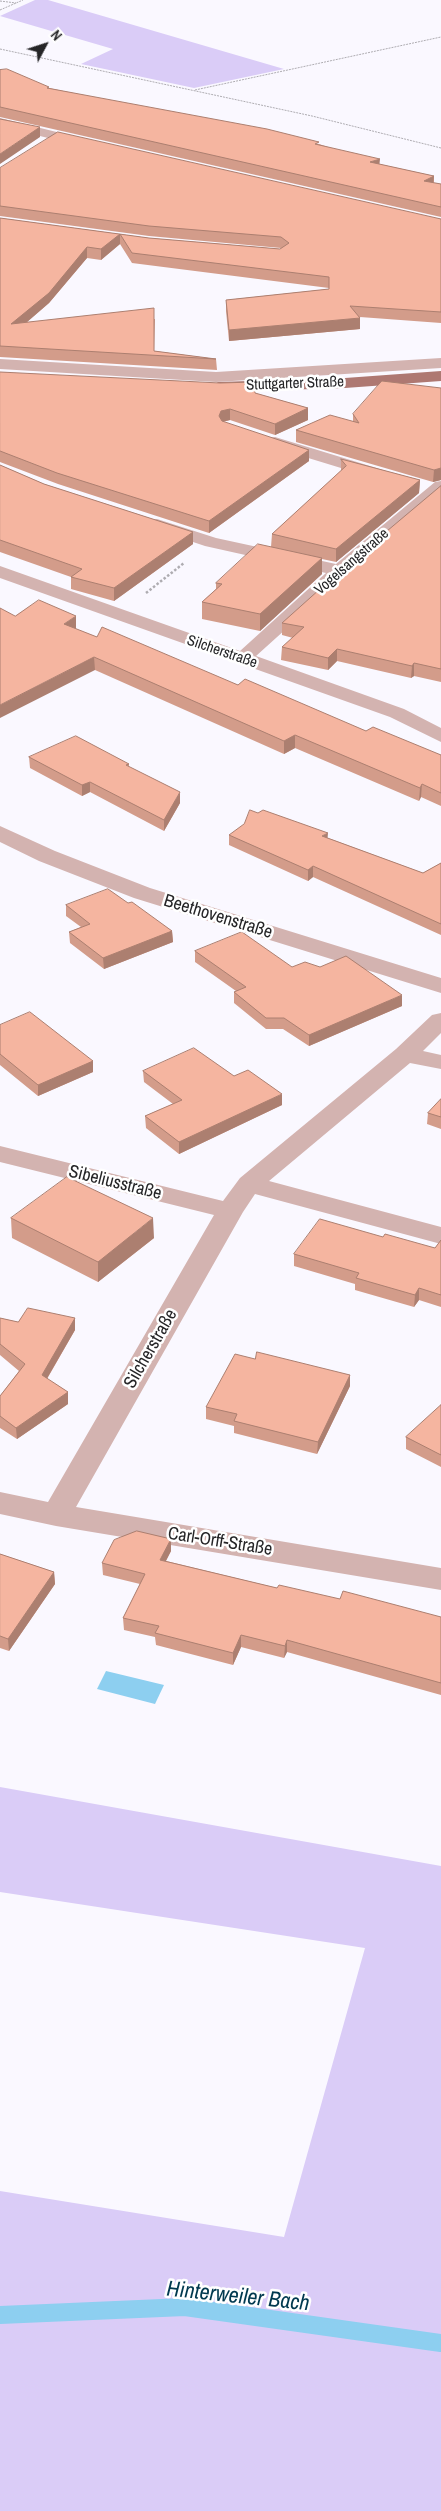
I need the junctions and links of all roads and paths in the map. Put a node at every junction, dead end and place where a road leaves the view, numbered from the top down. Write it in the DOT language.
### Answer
graph roads {
  1 [pos="23,0"];
  2 [pos="0,1"];
  3 [pos="17,3"];
  4 [pos="0,10"];
  5 [pos="441,37"];
  6 [pos="0,49"];
  7 [pos="192,90"];
  8 [pos="0,122"];
  9 [pos="54,136"];
  10 [pos="37,146"];
  11 [pos="102,147"];
  12 [pos="441,148"];
  13 [pos="441,363"];
  14 [pos="0,364"];
  15 [pos="441,376"];
  16 [pos="0,377"];
  17 [pos="300,431"];
  18 [pos="257,436"];
  19 [pos="275,443"];
  20 [pos="392,478"];
  21 [pos="434,488"];
  22 [pos="136,518"];
  23 [pos="212,542"];
  24 [pos="340,570"];
  25 [pos="0,572"];
  26 [pos="118,615"];
  27 [pos="242,659"];
  28 [pos="397,713"];
  29 [pos="441,724"];
  30 [pos="441,736"];
  31 [pos="0,833"];
  32 [pos="441,986"];
  33 [pos="441,1020"];
  34 [pos="405,1054"];
  35 [pos="441,1062"];
  36 [pos="0,1154"];
  37 [pos="249,1184"];
  38 [pos="230,1212"];
  39 [pos="441,1236"];
  40 [pos="0,1503"];
  41 [pos="56,1515"];
  42 [pos="441,1579"];
  1 -- 3 [label="path"];
  2 -- 3 [label="path"];
  3 -- 4 [label="path"];
  5 -- 7 [label="path"];
  6 -- 7 [label="path"];
  7 -- 12 [label="path"];
  8 -- 9 [label="street"];
  9 -- 10 [label="street"];
  9 -- 11 [label="street"];
  13 -- 14 [label="street"];
  15 -- 16 [label="main road, Stuttgarter Straße"];
  17 -- 19 [label="street"];
  18 -- 19 [label="street"];
  19 -- 20 [label="street"];
  21 -- 24 [label="street, Vogelsangstraße"];
  22 -- 23 [label="street"];
  23 -- 24 [label="street"];
  23 -- 26 [label="path"];
  24 -- 27 [label="street, Vogelsangstraße"];
  25 -- 26 [label="street, Silcherstraße"];
  26 -- 27 [label="street, Silcherstraße"];
  27 -- 28 [label="street, Silcherstraße"];
  28 -- 29 [label="street"];
  28 -- 30 [label="street, Silcherstraße"];
  31 -- 32 [label="street, Beethovenstraße"];
  33 -- 34 [label="street, Silcherstraße"];
  34 -- 35 [label="street"];
  34 -- 37 [label="street, Silcherstraße"];
  36 -- 38 [label="street, Sibeliusstraße"];
  37 -- 38 [label="street, Silcherstraße"];
  37 -- 39 [label="street"];
  38 -- 41 [label="street, Silcherstraße"];
  40 -- 41 [label="street, Carl-Orff-Straße"];
  41 -- 42 [label="street, Carl-Orff-Straße"];
}
